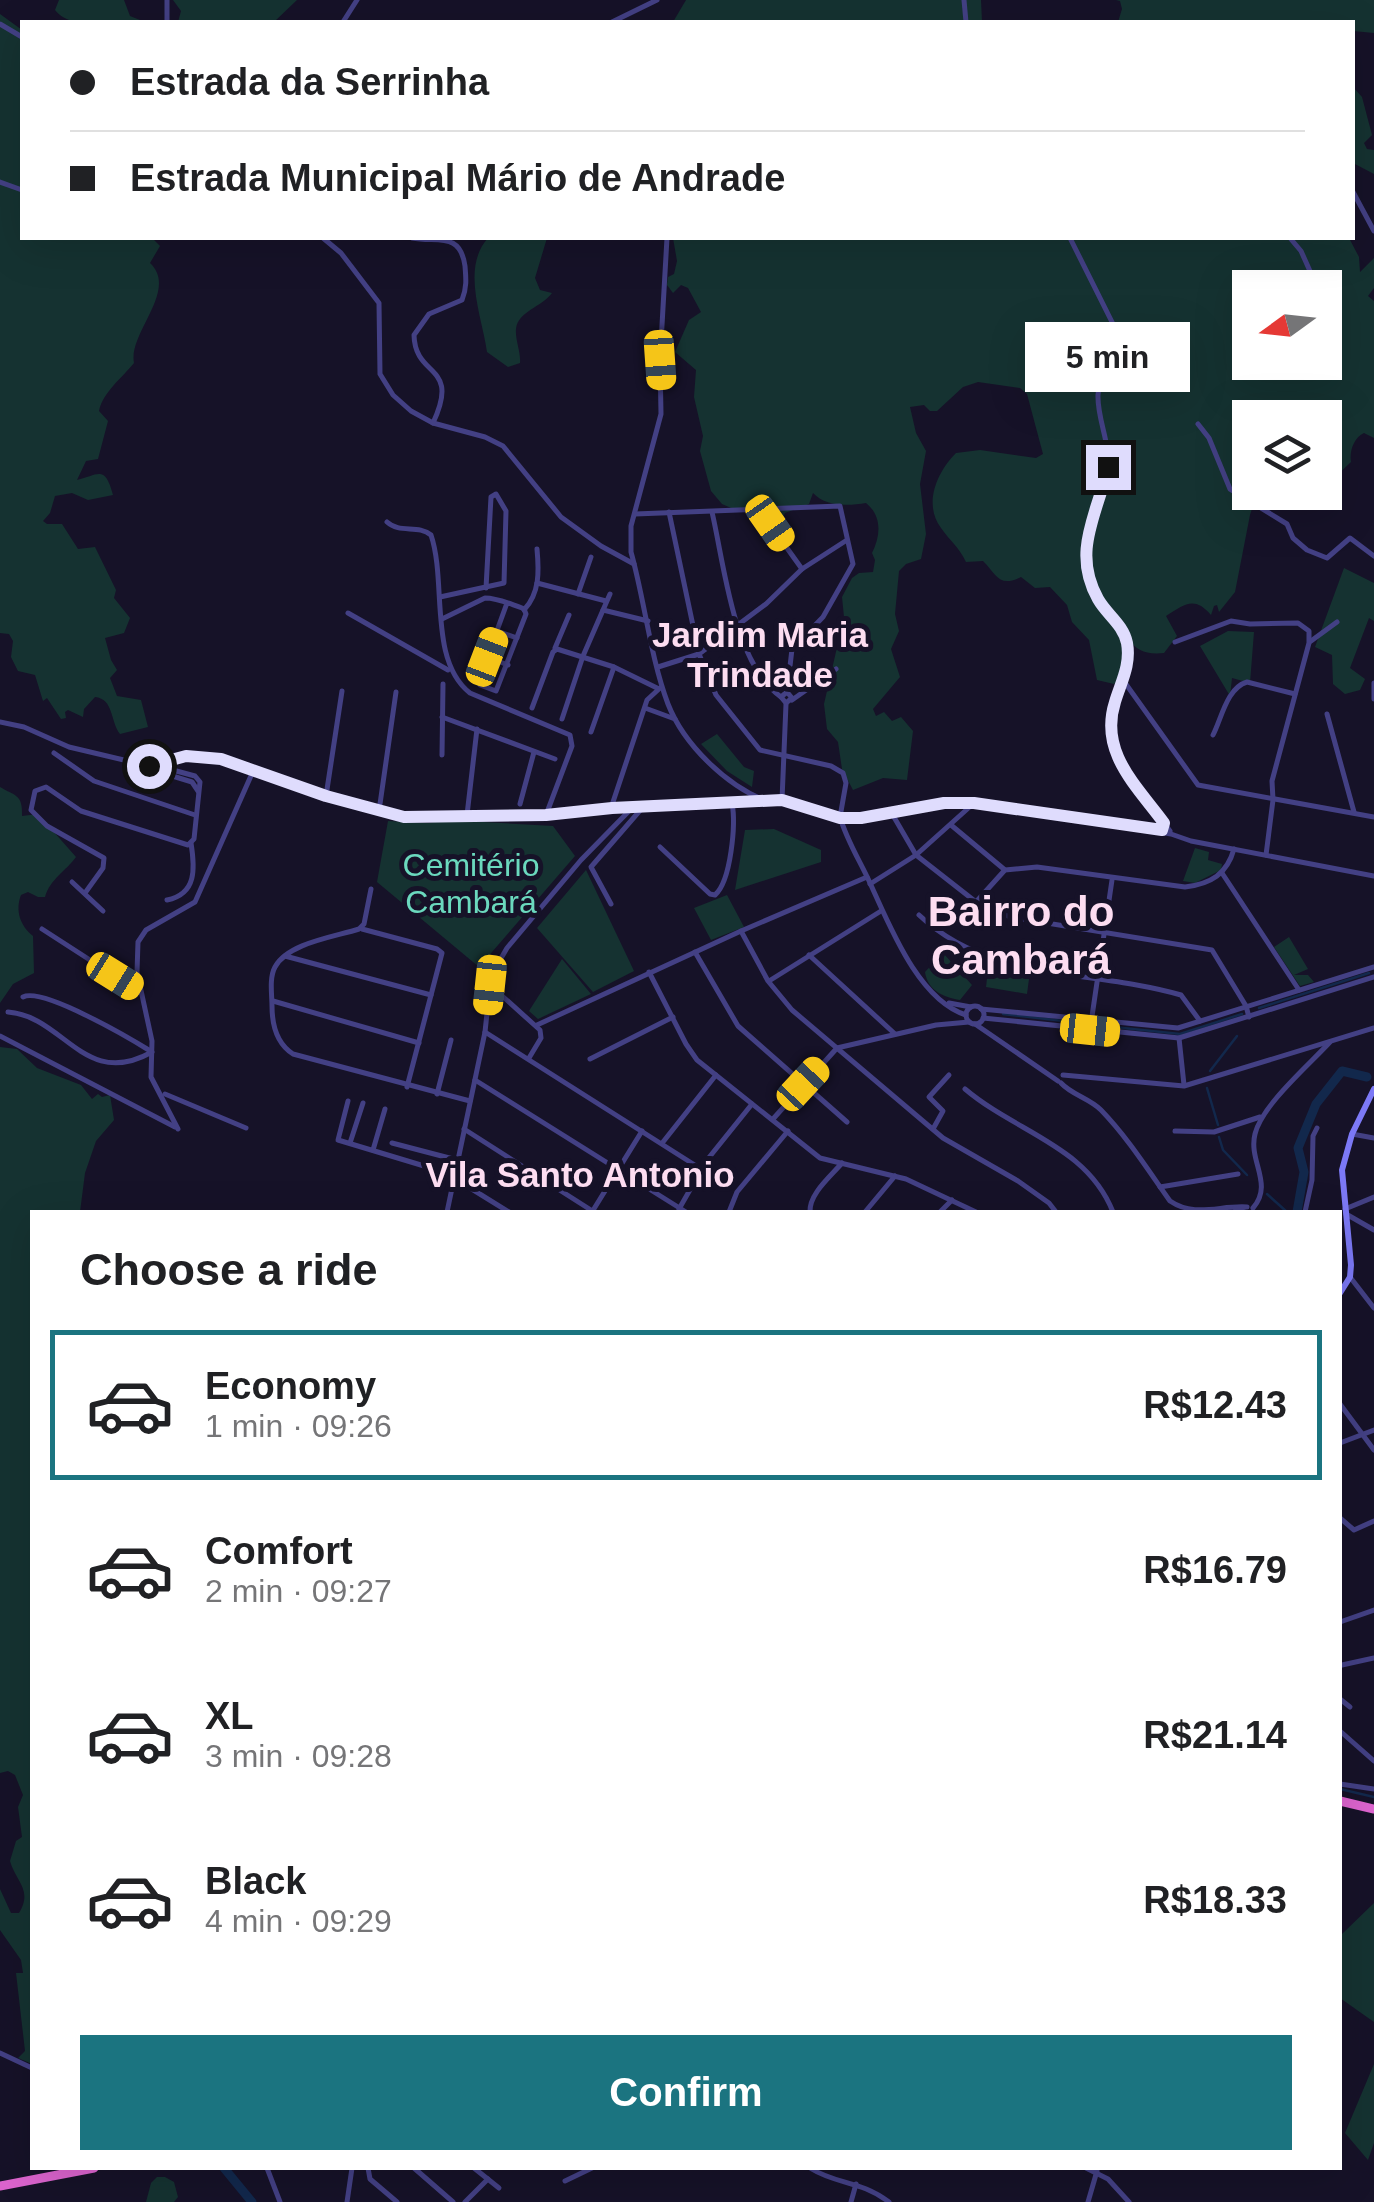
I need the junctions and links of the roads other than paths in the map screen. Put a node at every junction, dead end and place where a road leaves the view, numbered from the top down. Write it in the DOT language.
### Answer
graph roads {
  1 [pos="657,0"];
  2 [pos="616,20"];
  3 [pos="1355,196"];
  4 [pos="1374,232"];
  5 [pos="325,240"];
  6 [pos="443,240"];
  7 [pos="667,240"];
  8 [pos="1071,240"];
  9 [pos="1292,240"];
  10 [pos="1310,270"];
  11 [pos="432,423"];
  12 [pos="1198,424"];
  13 [pos="764,509"];
  14 [pos="712,511"];
  15 [pos="669,512"];
  16 [pos="634,514"];
  17 [pos="386,522"];
  18 [pos="847,540"];
  19 [pos="537,550"];
  20 [pos="489,555"];
  21 [pos="1374,556"];
  22 [pos="591,558"];
  23 [pos="505,560"];
  24 [pos="634,564"];
  25 [pos="802,568"];
  26 [pos="537,583"];
  27 [pos="486,588"];
  28 [pos="578,594"];
  29 [pos="440,598"];
  30 [pos="508,603"];
  31 [pos="524,610"];
  32 [pos="603,610"];
  33 [pos="348,613"];
  34 [pos="569,615"];
  35 [pos="442,619"];
  36 [pos="648,621"];
  37 [pos="1337,622"];
  38 [pos="738,624"];
  39 [pos="497,631"];
  40 [pos="518,638"];
  41 [pos="1175,642"];
  42 [pos="1309,643"];
  43 [pos="554,651"];
  44 [pos="699,654"];
  45 [pos="583,656"];
  46 [pos="487,657"];
  47 [pos="508,664"];
  48 [pos="614,667"];
  49 [pos="658,667"];
  50 [pos="836,669"];
  51 [pos="450,671"];
  52 [pos="1123,680"];
  53 [pos="1374,683"];
  54 [pos="443,684"];
  55 [pos="660,688"];
  56 [pos="342,691"];
  57 [pos="396,692"];
  58 [pos="1295,694"];
  59 [pos="787,698"];
  60 [pos="1374,699"];
  61 [pos="532,708"];
  62 [pos="644,708"];
  63 [pos="1326,714"];
  64 [pos="442,717"];
  65 [pos="562,719"];
  66 [pos="676,719"];
  67 [pos="0,722"];
  68 [pos="478,729"];
  69 [pos="592,732"];
  70 [pos="1213,735"];
  71 [pos="534,752"];
  72 [pos="54,753"];
  73 [pos="442,755"];
  74 [pos="186,756"];
  75 [pos="783,756"];
  76 [pos="555,760"];
  77 [pos="169,762"];
  78 [pos="155,766"];
  79 [pos="254,769"];
  80 [pos="198,794"];
  81 [pos="326,796"];
  82 [pos="782,800"];
  83 [pos="1274,800"];
  84 [pos="766,802"];
  85 [pos="732,803"];
  86 [pos="974,803"];
  87 [pos="520,804"];
  88 [pos="644,807"];
  89 [pos="612,808"];
  90 [pos="632,808"];
  91 [pos="379,811"];
  92 [pos="891,812"];
  93 [pos="1355,814"];
  94 [pos="468,815"];
  95 [pos="546,815"];
  96 [pos="195,816"];
  97 [pos="1374,817"];
  98 [pos="840,818"];
  99 [pos="1164,823"];
  100 [pos="951,825"];
  101 [pos="1152,830"];
  102 [pos="1171,834"];
  103 [pos="192,843"];
  104 [pos="660,847"];
  105 [pos="1234,848"];
  106 [pos="916,855"];
  107 [pos="1266,855"];
  108 [pos="1005,870"];
  109 [pos="1222,873"];
  110 [pos="1374,876"];
  111 [pos="1112,880"];
  112 [pos="869,881"];
  113 [pos="72,882"];
  114 [pos="371,889"];
  115 [pos="84,893"];
  116 [pos="167,900"];
  117 [pos="976,902"];
  118 [pos="611,904"];
  119 [pos="102,911"];
  120 [pos="881,912"];
  121 [pos="919,915"];
  122 [pos="359,929"];
  123 [pos="42,930"];
  124 [pos="741,931"];
  125 [pos="1103,932"];
  126 [pos="695,952"];
  127 [pos="808,955"];
  128 [pos="285,956"];
  129 [pos="1374,966"];
  130 [pos="649,972"];
  131 [pos="1374,977"];
  132 [pos="1097,979"];
  133 [pos="768,981"];
  134 [pos="490,985"];
  135 [pos="1299,990"];
  136 [pos="141,993"];
  137 [pos="430,996"];
  138 [pos="23,998"];
  139 [pos="272,1001"];
  140 [pos="947,1003"];
  141 [pos="1246,1006"];
  142 [pos="971,1007"];
  143 [pos="982,1009"];
  144 [pos="8,1012"];
  145 [pos="673,1017"];
  146 [pos="1249,1017"];
  147 [pos="1092,1018"];
  148 [pos="969,1019"];
  149 [pos="983,1019"];
  150 [pos="1200,1021"];
  151 [pos="537,1025"];
  152 [pos="1374,1028"];
  153 [pos="1090,1030"];
  154 [pos="485,1032"];
  155 [pos="895,1034"];
  156 [pos="0,1036"];
  157 [pos="995,1036"];
  158 [pos="1179,1038"];
  159 [pos="452,1040"];
  160 [pos="1332,1040"];
  161 [pos="419,1042"];
  162 [pos="837,1048"];
  163 [pos="152,1052"];
  164 [pos="529,1058"];
  165 [pos="590,1059"];
  166 [pos="716,1075"];
  167 [pos="949,1075"];
  168 [pos="1061,1079"];
  169 [pos="475,1080"];
  170 [pos="803,1084"];
  171 [pos="1184,1086"];
  172 [pos="407,1087"];
  173 [pos="965,1089"];
  174 [pos="1374,1089"];
  175 [pos="162,1092"];
  176 [pos="437,1094"];
  177 [pos="348,1101"];
  178 [pos="470,1101"];
  179 [pos="362,1102"];
  180 [pos="752,1104"];
  181 [pos="385,1109"];
  182 [pos="1263,1116"];
  183 [pos="774,1119"];
  184 [pos="847,1122"];
  185 [pos="246,1128"];
  186 [pos="1317,1128"];
  187 [pos="933,1129"];
  188 [pos="464,1130"];
  189 [pos="788,1131"];
  190 [pos="1175,1131"];
  191 [pos="644,1132"];
  192 [pos="670,1132"];
  193 [pos="1352,1134"];
  194 [pos="1374,1138"];
  195 [pos="663,1142"];
  196 [pos="350,1143"];
  197 [pos="392,1143"];
  198 [pos="373,1150"];
  199 [pos="457,1160"];
  200 [pos="842,1163"];
  201 [pos="701,1169"];
  202 [pos="618,1171"];
  203 [pos="1238,1174"];
  204 [pos="454,1176"];
  205 [pos="895,1176"];
  206 [pos="1160,1187"];
  207 [pos="1374,1197"];
  208 [pos="952,1200"];
  209 [pos="447,1210"];
  210 [pos="507,1210"];
  211 [pos="590,1210"];
  212 [pos="594,1210"];
  213 [pos="680,1210"];
  214 [pos="683,1210"];
  215 [pos="730,1210"];
  216 [pos="810,1210"];
  217 [pos="867,1210"];
  218 [pos="942,1210"];
  219 [pos="972,1210"];
  220 [pos="1054,1210"];
  221 [pos="1112,1210"];
  222 [pos="1189,1210"];
  223 [pos="1216,1210"];
  224 [pos="1251,1210"];
  225 [pos="1305,1210"];
  226 [pos="1346,1212"];
  227 [pos="1374,1230"];
  228 [pos="1350,1277"];
  229 [pos="1342,1290"];
  230 [pos="1374,1308"];
  231 [pos="1342,1406"];
  232 [pos="1374,1430"];
  233 [pos="1364,1434"];
  234 [pos="1342,1441"];
  235 [pos="1374,1450"];
  236 [pos="1342,1520"];
  237 [pos="1373,1525"];
  238 [pos="1374,1610"];
  239 [pos="1342,1621"];
  240 [pos="1374,1658"];
  241 [pos="1342,1665"];
  242 [pos="1342,1701"];
  243 [pos="1350,1707"];
  244 [pos="1342,1734"];
  245 [pos="1374,1761"];
  246 [pos="1342,1784"];
  247 [pos="1374,1790"];
  248 [pos="1342,1801"];
  249 [pos="1374,1809"];
  250 [pos="0,2053"];
  251 [pos="30,2067"];
  252 [pos="84,2170"];
  253 [pos="268,2170"];
  254 [pos="352,2170"];
  255 [pos="368,2170"];
  256 [pos="374,2170"];
  257 [pos="416,2170"];
  258 [pos="477,2170"];
  259 [pos="588,2170"];
  260 [pos="813,2170"];
  261 [pos="1093,2170"];
  262 [pos="1097,2171"];
  263 [pos="369,2176"];
  264 [pos="488,2179"];
  265 [pos="564,2181"];
  266 [pos="856,2184"];
  267 [pos="0,2186"];
  268 [pos="499,2188"];
  269 [pos="280,2202"];
  270 [pos="347,2202"];
  271 [pos="396,2202"];
  272 [pos="452,2202"];
  273 [pos="465,2202"];
  274 [pos="851,2202"];
  275 [pos="889,2202"];
  276 [pos="1088,2202"];
  277 [pos="1129,2202"];
  1 -- 2 [label="street"];
  3 -- 4 [label="street"];
  5 -- 11 [label="street"];
  6 -- 11 [label="street"];
  7 -- 16 [label="street"];
  8 -- 52 [label="street"];
  9 -- 10 [label="street"];
  11 -- 24 [label="street"];
  12 -- 21 [label="street"];
  13 -- 14 [label="street"];
  13 -- 18 [label="street"];
  13 -- 25 [label="street"];
  14 -- 15 [label="street"];
  14 -- 38 [label="street"];
  15 -- 16 [label="street"];
  15 -- 44 [label="street"];
  16 -- 24 [label="street"];
  17 -- 29 [label="street"];
  18 -- 25 [label="street"];
  18 -- 59 [label="street"];
  19 -- 26 [label="street"];
  20 -- 23 [label="street"];
  20 -- 23 [label="street"];
  20 -- 27 [label="street"];
  22 -- 28 [label="street"];
  23 -- 27 [label="street"];
  24 -- 36 [label="street"];
  25 -- 38 [label="street"];
  26 -- 28 [label="street"];
  26 -- 31 [label="street"];
  27 -- 29 [label="street"];
  28 -- 32 [label="street"];
  29 -- 35 [label="street"];
  30 -- 31 [label="street"];
  30 -- 35 [label="street"];
  30 -- 39 [label="street"];
  31 -- 40 [label="street"];
  32 -- 36 [label="street"];
  32 -- 45 [label="street"];
  33 -- 51 [label="street"];
  34 -- 43 [label="street"];
  35 -- 51 [label="street"];
  36 -- 49 [label="street"];
  37 -- 42 [label="street"];
  38 -- 44 [label="street"];
  38 -- 59 [label="street"];
  39 -- 40 [label="street"];
  39 -- 46 [label="street"];
  40 -- 47 [label="street"];
  41 -- 42 [label="street"];
  42 -- 58 [label="street"];
  43 -- 45 [label="street"];
  43 -- 61 [label="street"];
  44 -- 49 [label="street"];
  44 -- 75 [label="street"];
  45 -- 48 [label="street"];
  45 -- 65 [label="street"];
  46 -- 47 [label="street"];
  46 -- 47 [label="street"];
  48 -- 55 [label="street"];
  48 -- 69 [label="street"];
  49 -- 55 [label="street"];
  50 -- 59 [label="street"];
  51 -- 95 [label="street"];
  52 -- 83 [label="street"];
  52 -- 99 [label="street"];
  53 -- 60 [label="street"];
  54 -- 64 [label="street"];
  55 -- 62 [label="street"];
  55 -- 66 [label="street"];
  56 -- 81 [label="street"];
  57 -- 91 [label="street"];
  58 -- 70 [label="street"];
  58 -- 83 [label="street"];
  59 -- 75 [label="street"];
  62 -- 66 [label="street"];
  62 -- 89 [label="street"];
  63 -- 93 [label="street"];
  64 -- 68 [label="street"];
  64 -- 73 [label="street"];
  66 -- 84 [label="street"];
  67 -- 78 [label="street"];
  68 -- 71 [label="street"];
  68 -- 94 [label="street"];
  71 -- 76 [label="street"];
  71 -- 87 [label="street"];
  72 -- 96 [label="street"];
  74 -- 77 [label="street"];
  74 -- 78 [label="street"];
  74 -- 79 [label="street"];
  75 -- 82 [label="street"];
  75 -- 98 [label="street"];
  77 -- 78 [label="street"];
  77 -- 80 [label="street"];
  78 -- 80 [label="street"];
  79 -- 81 [label="street"];
  79 -- 136 [label="street"];
  80 -- 96 [label="street"];
  81 -- 91 [label="street"];
  82 -- 84 [label="street"];
  82 -- 98 [label="street"];
  83 -- 93 [label="street"];
  83 -- 107 [label="street"];
  84 -- 85 [label="street"];
  85 -- 88 [label="street"];
  85 -- 104 [label="street"];
  86 -- 92 [label="street"];
  86 -- 100 [label="street"];
  86 -- 101 [label="street"];
  88 -- 90 [label="street"];
  88 -- 118 [label="street"];
  89 -- 90 [label="street"];
  89 -- 95 [label="street"];
  90 -- 134 [label="street"];
  91 -- 94 [label="street"];
  92 -- 98 [label="street"];
  92 -- 106 [label="street"];
  93 -- 97 [label="street"];
  94 -- 95 [label="street"];
  96 -- 103 [label="street"];
  98 -- 112 [label="street"];
  99 -- 101 [label="street"];
  99 -- 102 [label="street"];
  100 -- 106 [label="street"];
  100 -- 108 [label="street"];
  101 -- 102 [label="street"];
  102 -- 105 [label="street"];
  103 -- 115 [label="street"];
  103 -- 116 [label="street"];
  105 -- 107 [label="street"];
  105 -- 109 [label="street"];
  106 -- 112 [label="street"];
  106 -- 117 [label="street"];
  107 -- 110 [label="street"];
  108 -- 111 [label="street"];
  108 -- 117 [label="street"];
  109 -- 111 [label="street"];
  109 -- 135 [label="street"];
  111 -- 125 [label="street"];
  112 -- 120 [label="street"];
  112 -- 124 [label="street"];
  113 -- 115 [label="street"];
  114 -- 122 [label="street"];
  115 -- 119 [label="street"];
  117 -- 125 [label="street"];
  120 -- 127 [label="street"];
  120 -- 140 [label="street"];
  121 -- 132 [label="street"];
  122 -- 128 [label="street"];
  122 -- 137 [label="street"];
  123 -- 136 [label="street"];
  124 -- 126 [label="street"];
  124 -- 133 [label="street"];
  125 -- 132 [label="street"];
  125 -- 141 [label="street"];
  126 -- 130 [label="street"];
  126 -- 170 [label="street"];
  127 -- 133 [label="street"];
  127 -- 155 [label="street"];
  128 -- 137 [label="street"];
  128 -- 139 [label="street"];
  129 -- 135 [label="street"];
  130 -- 145 [label="street"];
  130 -- 151 [label="street"];
  131 -- 146 [label="street"];
  132 -- 147 [label="street"];
  132 -- 150 [label="street"];
  133 -- 162 [label="street"];
  134 -- 151 [label="street"];
  134 -- 154 [label="street"];
  135 -- 141 [label="street"];
  136 -- 163 [label="street"];
  137 -- 161 [label="street"];
  138 -- 163 [label="street"];
  139 -- 161 [label="street"];
  139 -- 172 [label="street"];
  140 -- 142 [label="street"];
  140 -- 148 [label="street"];
  141 -- 146 [label="street"];
  141 -- 150 [label="street"];
  142 -- 143 [label="street"];
  142 -- 148 [label="street"];
  143 -- 147 [label="street"];
  143 -- 149 [label="street"];
  144 -- 163 [label="street"];
  145 -- 165 [label="street"];
  145 -- 166 [label="street"];
  146 -- 158 [label="street"];
  147 -- 150 [label="street"];
  147 -- 153 [label="street"];
  148 -- 149 [label="street"];
  148 -- 155 [label="street"];
  148 -- 157 [label="street"];
  149 -- 153 [label="street"];
  149 -- 157 [label="street"];
  151 -- 164 [label="street"];
  152 -- 160 [label="street"];
  153 -- 158 [label="street"];
  154 -- 164 [label="street"];
  154 -- 169 [label="street"];
  155 -- 162 [label="street"];
  156 -- 175 [label="street"];
  157 -- 168 [label="street"];
  158 -- 171 [label="street"];
  159 -- 176 [label="street"];
  160 -- 171 [label="street"];
  160 -- 182 [label="street"];
  161 -- 172 [label="street"];
  162 -- 170 [label="street"];
  162 -- 187 [label="street"];
  163 -- 175 [label="street"];
  164 -- 191 [label="street"];
  166 -- 180 [label="street"];
  166 -- 192 [label="street"];
  167 -- 187 [label="street"];
  168 -- 171 [label="street"];
  168 -- 206 [label="street"];
  169 -- 178 [label="street"];
  169 -- 202 [label="street"];
  170 -- 183 [label="street"];
  170 -- 184 [label="street"];
  172 -- 176 [label="street"];
  173 -- 221 [label="street"];
  174 -- 193 [label="main road"];
  175 -- 185 [label="street"];
  176 -- 178 [label="street"];
  177 -- 196 [label="street"];
  178 -- 188 [label="street"];
  179 -- 196 [label="street"];
  180 -- 183 [label="street"];
  180 -- 201 [label="street"];
  181 -- 198 [label="street"];
  182 -- 190 [label="street"];
  182 -- 224 [label="street"];
  183 -- 189 [label="street"];
  186 -- 225 [label="street"];
  187 -- 220 [label="street"];
  188 -- 199 [label="street"];
  188 -- 211 [label="street"];
  189 -- 200 [label="street"];
  189 -- 215 [label="street"];
  191 -- 192 [label="street"];
  191 -- 195 [label="street"];
  191 -- 202 [label="street"];
  192 -- 195 [label="street"];
  193 -- 194 [label="street"];
  193 -- 226 [label="main road"];
  195 -- 201 [label="street"];
  196 -- 198 [label="street"];
  197 -- 199 [label="street"];
  198 -- 204 [label="street"];
  199 -- 204 [label="street"];
  200 -- 205 [label="street"];
  200 -- 216 [label="street"];
  201 -- 214 [label="street"];
  202 -- 212 [label="street"];
  202 -- 213 [label="street"];
  203 -- 206 [label="street"];
  204 -- 209 [label="street"];
  204 -- 210 [label="street"];
  205 -- 208 [label="street"];
  205 -- 217 [label="street"];
  206 -- 222 [label="street"];
  207 -- 226 [label="street"];
  208 -- 218 [label="street"];
  208 -- 219 [label="street"];
  223 -- 224 [label="street"];
  226 -- 227 [label="street"];
  226 -- 228 [label="main road"];
  228 -- 229 [label="main road"];
  228 -- 230 [label="street"];
  231 -- 233 [label="street"];
  232 -- 233 [label="street"];
  233 -- 234 [label="street"];
  233 -- 235 [label="street"];
  236 -- 237 [label="street"];
  238 -- 239 [label="street"];
  240 -- 241 [label="street"];
  242 -- 243 [label="street"];
  244 -- 245 [label="street"];
  246 -- 247 [label="street"];
  248 -- 249 [label="highway"];
  250 -- 251 [label="street"];
  252 -- 267 [label="highway"];
  253 -- 269 [label="street"];
  254 -- 270 [label="street"];
  255 -- 263 [label="street"];
  256 -- 263 [label="street"];
  257 -- 272 [label="street"];
  258 -- 264 [label="street"];
  259 -- 265 [label="street"];
  260 -- 266 [label="street"];
  261 -- 262 [label="street"];
  262 -- 276 [label="street"];
  262 -- 277 [label="street"];
  263 -- 271 [label="street"];
  264 -- 268 [label="street"];
  264 -- 273 [label="street"];
  266 -- 274 [label="street"];
  266 -- 275 [label="street"];
}
